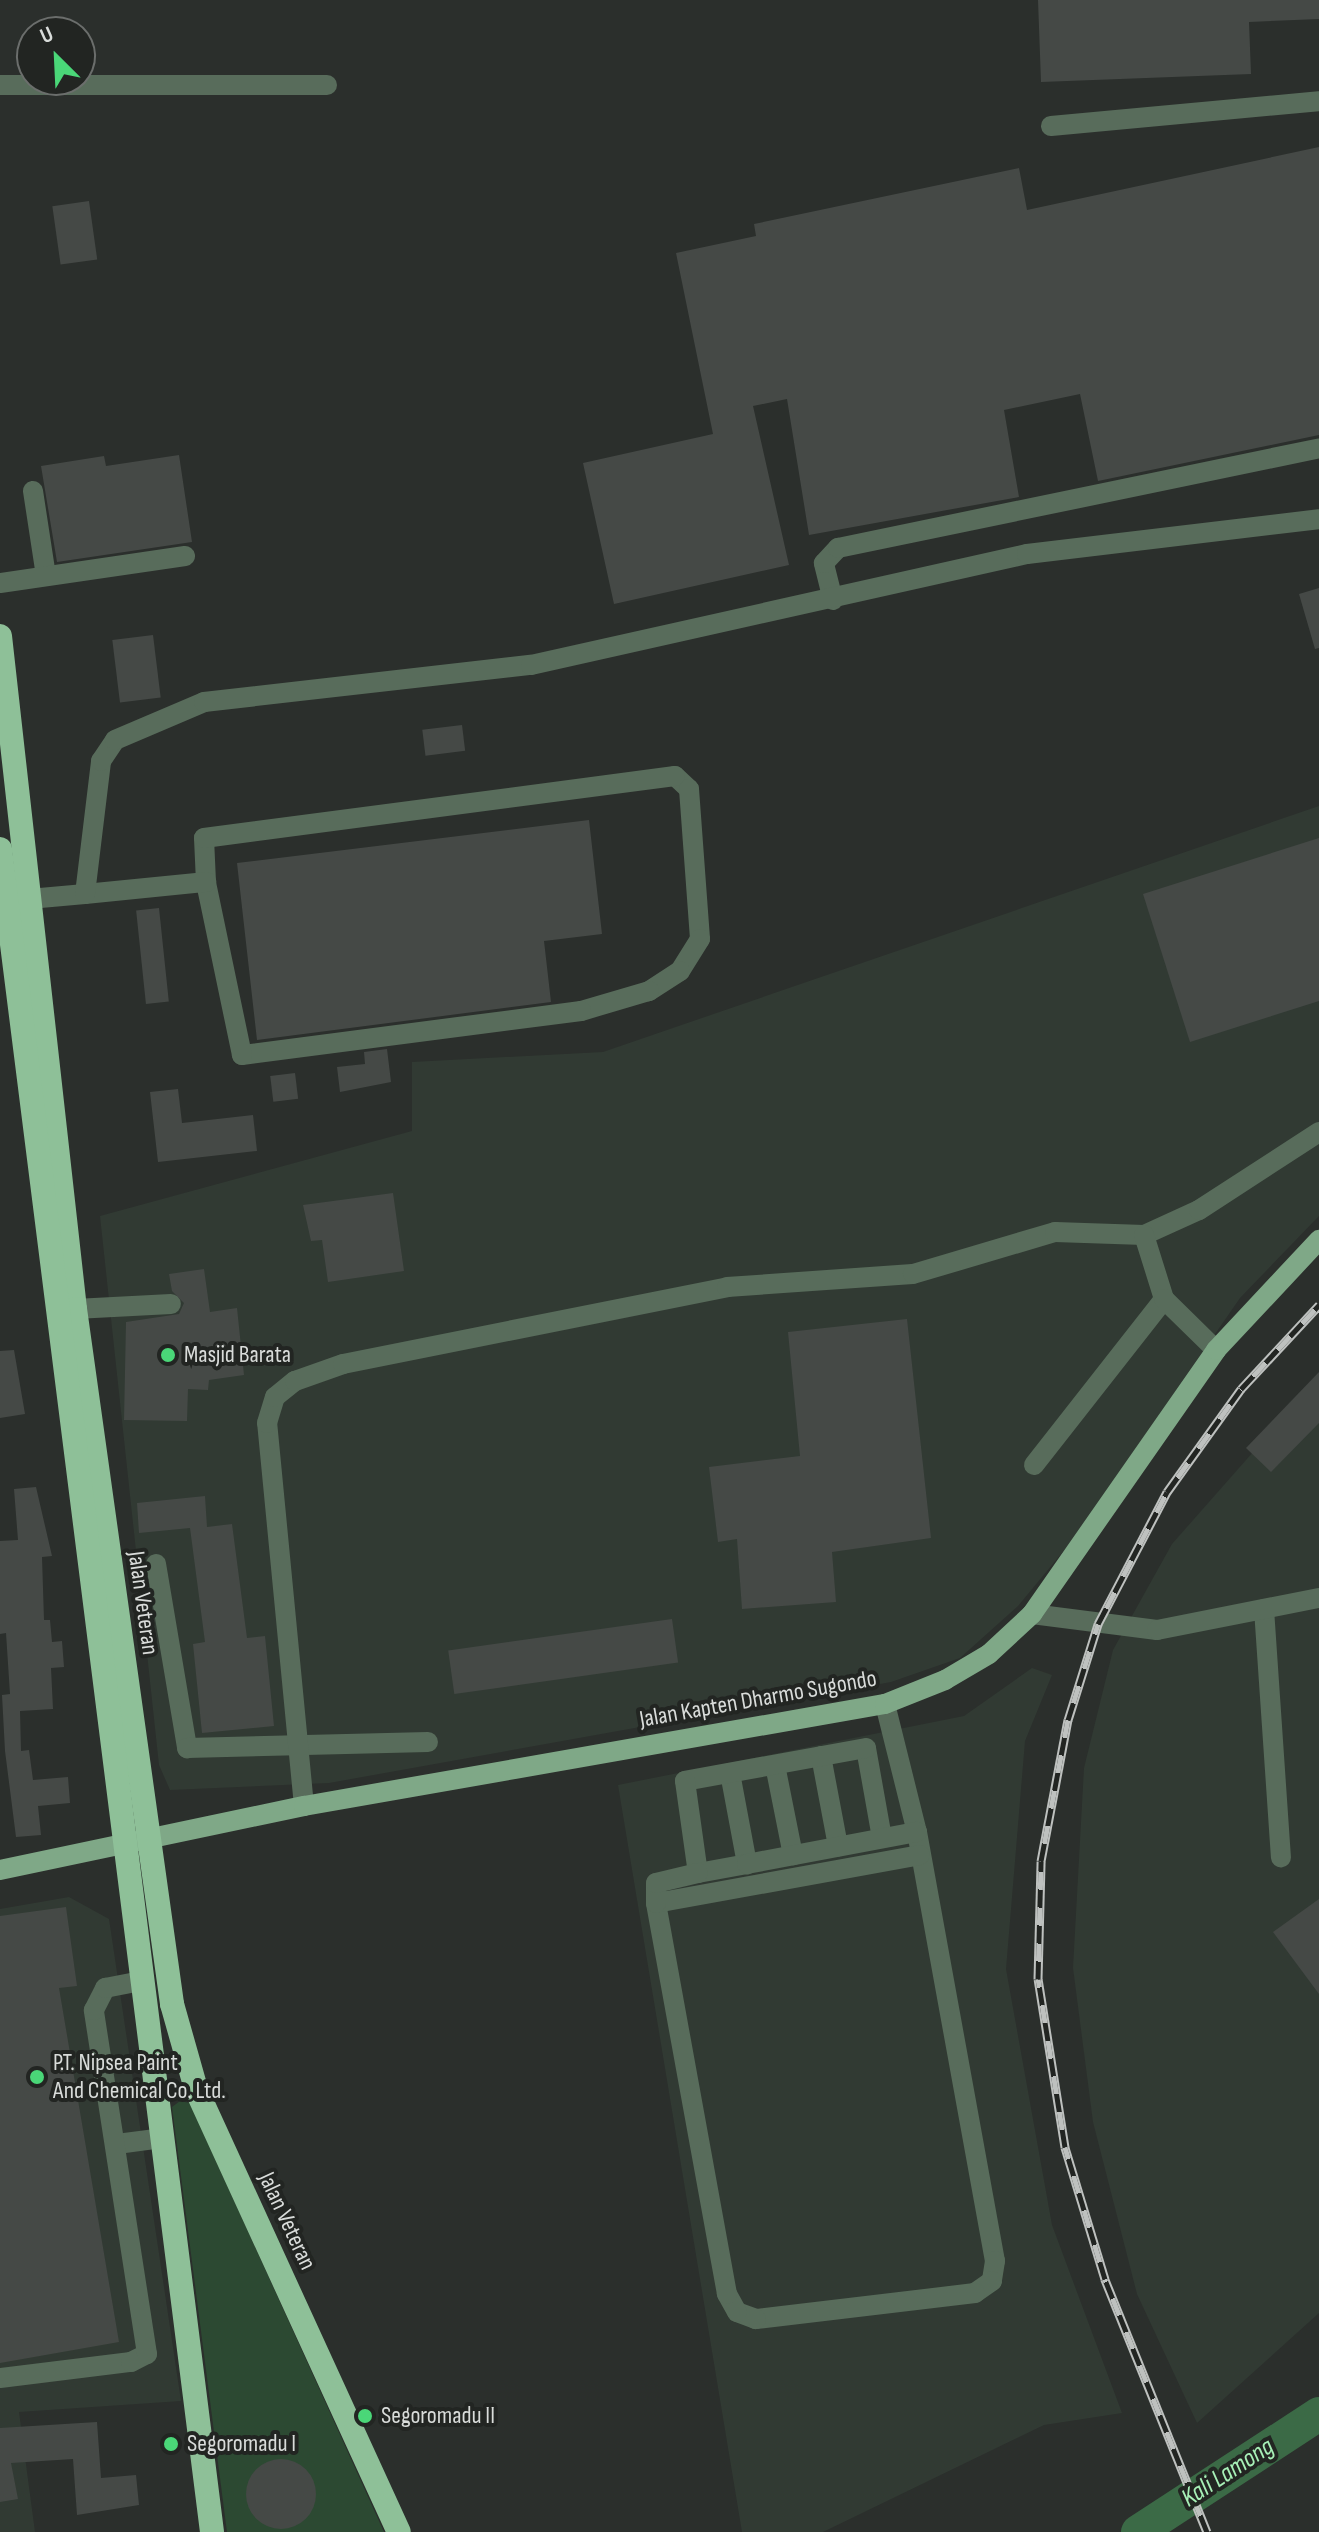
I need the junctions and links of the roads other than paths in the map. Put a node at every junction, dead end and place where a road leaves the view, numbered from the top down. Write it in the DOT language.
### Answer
graph roads {
  1 [pos="0,85"];
  2 [pos="327,85"];
  3 [pos="1319,101"];
  4 [pos="1051,126"];
  5 [pos="1319,448"];
  6 [pos="33,491"];
  7 [pos="1319,519"];
  8 [pos="185,556"];
  9 [pos="46,576"];
  10 [pos="0,583"];
  11 [pos="833,600"];
  12 [pos="0,636"];
  13 [pos="0,849"];
  14 [pos="206,882"];
  15 [pos="85,894"];
  16 [pos="29,899"];
  17 [pos="1319,1132"];
  18 [pos="1144,1235"];
  19 [pos="1319,1240"];
  20 [pos="1164,1299"];
  21 [pos="171,1304"];
  22 [pos="75,1309"];
  23 [pos="1216,1350"];
  24 [pos="1034,1465"];
  25 [pos="156,1564"];
  26 [pos="1319,1598"];
  27 [pos="1264,1609"];
  28 [pos="1032,1614"];
  29 [pos="885,1704"];
  30 [pos="428,1742"];
  31 [pos="298,1747"];
  32 [pos="821,1756"];
  33 [pos="775,1765"];
  34 [pos="730,1773"];
  35 [pos="304,1806"];
  36 [pos="917,1832"];
  37 [pos="882,1838"];
  38 [pos="136,1843"];
  39 [pos="838,1846"];
  40 [pos="793,1855"];
  41 [pos="920,1855"];
  42 [pos="1281,1857"];
  43 [pos="747,1864"];
  44 [pos="0,1870"];
  45 [pos="698,1873"];
  46 [pos="656,1903"];
  47 [pos="142,1981"];
  48 [pos="196,2089"];
  49 [pos="158,2097"];
  50 [pos="162,2138"];
  51 [pos="117,2144"];
  52 [pos="0,2378"];
  53 [pos="212,2532"];
  54 [pos="399,2532"];
  1 -- 2 [label="street"];
  3 -- 4 [label="street"];
  5 -- 11 [label="street"];
  6 -- 9 [label="street"];
  7 -- 11 [label="street"];
  8 -- 9 [label="street"];
  9 -- 10 [label="street"];
  11 -- 15 [label="street"];
  12 -- 16 [label="highway, Jalan Veteran"];
  13 -- 38 [label="highway, Jalan Veteran"];
  14 -- 14 [label="street"];
  14 -- 15 [label="street"];
  15 -- 16 [label="street"];
  16 -- 22 [label="highway, Jalan Veteran"];
  17 -- 18 [label="street"];
  18 -- 20 [label="street"];
  18 -- 31 [label="street"];
  19 -- 23 [label="main road, Jalan Kapten Dharmo Sugondo"];
  20 -- 23 [label="street"];
  20 -- 24 [label="street"];
  21 -- 22 [label="street"];
  22 -- 38 [label="highway, Jalan Veteran"];
  23 -- 28 [label="main road, Jalan Kapten Dharmo Sugondo"];
  25 -- 31 [label="street"];
  26 -- 27 [label="street"];
  27 -- 28 [label="street"];
  27 -- 42 [label="street"];
  28 -- 29 [label="main road, Jalan Kapten Dharmo Sugondo"];
  29 -- 35 [label="main road, Jalan Kapten Dharmo Sugondo"];
  29 -- 36 [label="street"];
  30 -- 31 [label="street"];
  31 -- 35 [label="street"];
  32 -- 33 [label="street"];
  32 -- 37 [label="street"];
  32 -- 39 [label="street"];
  33 -- 34 [label="street"];
  33 -- 40 [label="street"];
  34 -- 43 [label="street"];
  34 -- 45 [label="street"];
  35 -- 38 [label="main road, Jalan Kapten Dharmo Sugondo"];
  36 -- 37 [label="street"];
  36 -- 41 [label="street"];
  37 -- 39 [label="street"];
  38 -- 44 [label="main road, Jalan Kapten Dharmo Sugondo"];
  38 -- 47 [label="highway, Jalan Veteran"];
  38 -- 48 [label="highway, Jalan Veteran"];
  39 -- 40 [label="street"];
  40 -- 43 [label="street"];
  41 -- 46 [label="street"];
  41 -- 46 [label="street"];
  43 -- 45 [label="street"];
  45 -- 46 [label="street"];
  47 -- 49 [label="highway, Jalan Veteran"];
  47 -- 51 [label="street"];
  48 -- 49 [label="highway"];
  48 -- 54 [label="highway, Jalan Veteran"];
  49 -- 50 [label="highway, Jalan Veteran"];
  50 -- 51 [label="street"];
  50 -- 53 [label="highway, Jalan Veteran"];
  51 -- 52 [label="street"];
}
